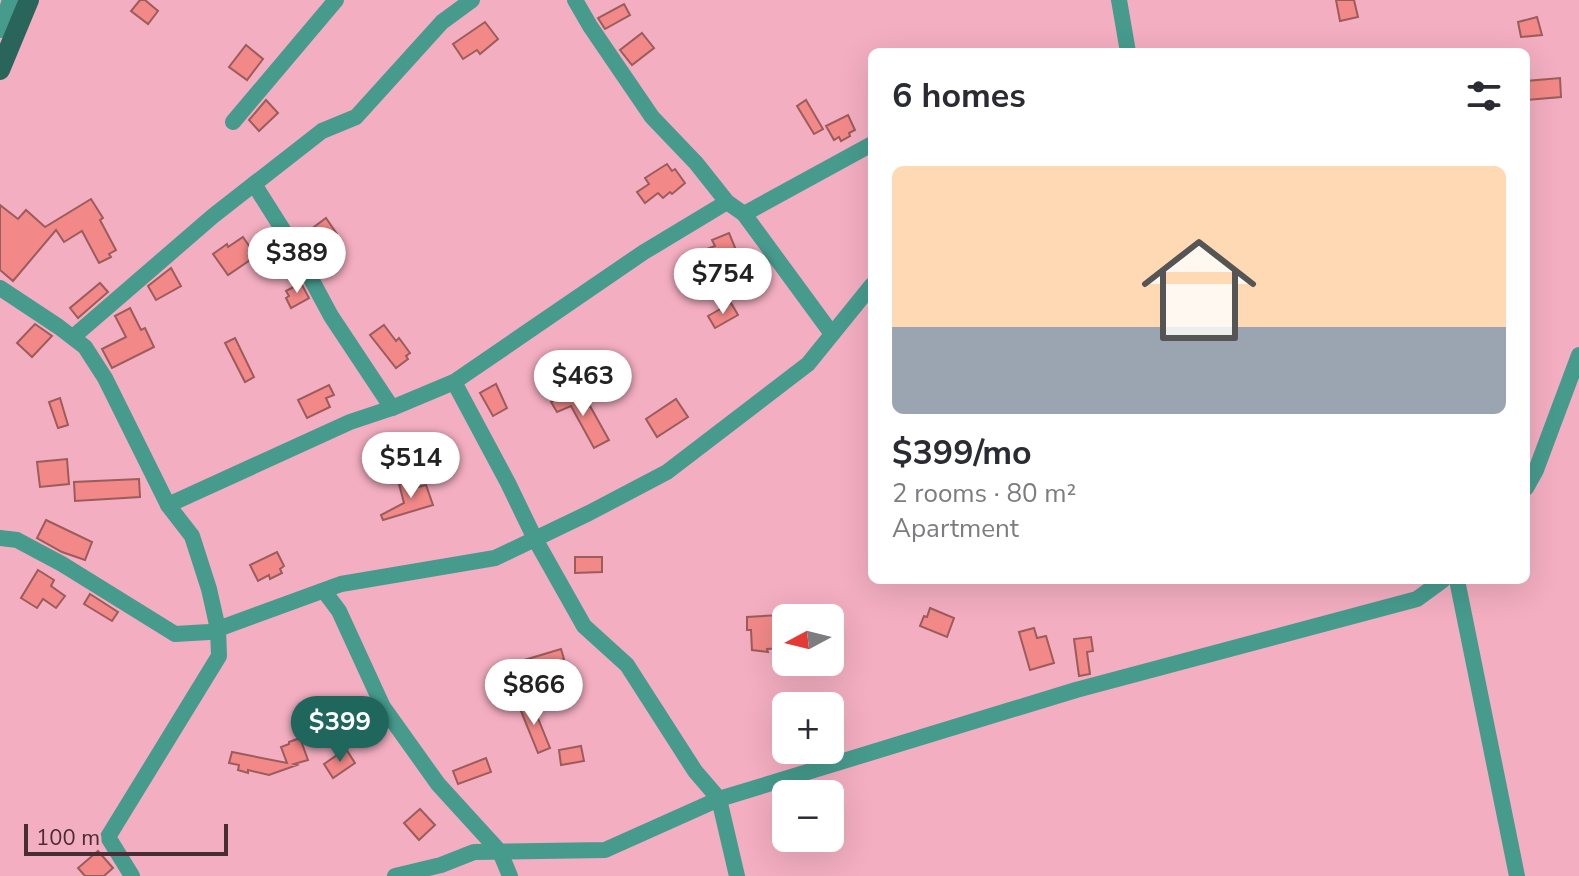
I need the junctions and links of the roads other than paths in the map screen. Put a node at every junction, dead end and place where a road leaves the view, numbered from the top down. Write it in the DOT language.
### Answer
graph roads {
  1 [pos="10,0"];
  2 [pos="29,0"];
  3 [pos="336,0"];
  4 [pos="472,0"];
  5 [pos="575,0"];
  6 [pos="1119,0"];
  7 [pos="4,35"];
  8 [pos="1127,48"];
  9 [pos="0,70"];
  10 [pos="233,122"];
  11 [pos="868,146"];
  12 [pos="254,184"];
  13 [pos="727,202"];
  14 [pos="744,214"];
  15 [pos="0,288"];
  16 [pos="868,290"];
  17 [pos="832,334"];
  18 [pos="73,337"];
  19 [pos="1579,355"];
  20 [pos="454,382"];
  21 [pos="392,408"];
  22 [pos="1530,481"];
  23 [pos="168,505"];
  24 [pos="0,538"];
  25 [pos="535,539"];
  26 [pos="1438,584"];
  27 [pos="1458,584"];
  28 [pos="324,591"];
  29 [pos="218,629"];
  30 [pos="719,799"];
  31 [pos="500,852"];
  32 [pos="132,876"];
  33 [pos="395,876"];
  34 [pos="510,876"];
  35 [pos="737,876"];
  36 [pos="1517,876"];
  1 -- 7 [label="street"];
  2 -- 7 [label="main road"];
  3 -- 10 [label="street"];
  4 -- 12 [label="street"];
  5 -- 13 [label="street"];
  6 -- 8 [label="street"];
  7 -- 9 [label="main road"];
  11 -- 14 [label="street"];
  12 -- 18 [label="street"];
  12 -- 21 [label="street"];
  13 -- 14 [label="street"];
  13 -- 20 [label="street"];
  14 -- 17 [label="street"];
  15 -- 18 [label="street"];
  16 -- 17 [label="street"];
  17 -- 25 [label="street"];
  18 -- 23 [label="street"];
  19 -- 22 [label="street"];
  20 -- 21 [label="street"];
  20 -- 25 [label="street"];
  21 -- 23 [label="street"];
  23 -- 29 [label="street"];
  24 -- 29 [label="street"];
  25 -- 28 [label="street"];
  25 -- 30 [label="street"];
  26 -- 30 [label="street"];
  27 -- 36 [label="street"];
  28 -- 29 [label="street"];
  28 -- 31 [label="street"];
  29 -- 32 [label="street"];
  30 -- 31 [label="street"];
  30 -- 35 [label="street"];
  31 -- 33 [label="street"];
  31 -- 34 [label="street"];
}
